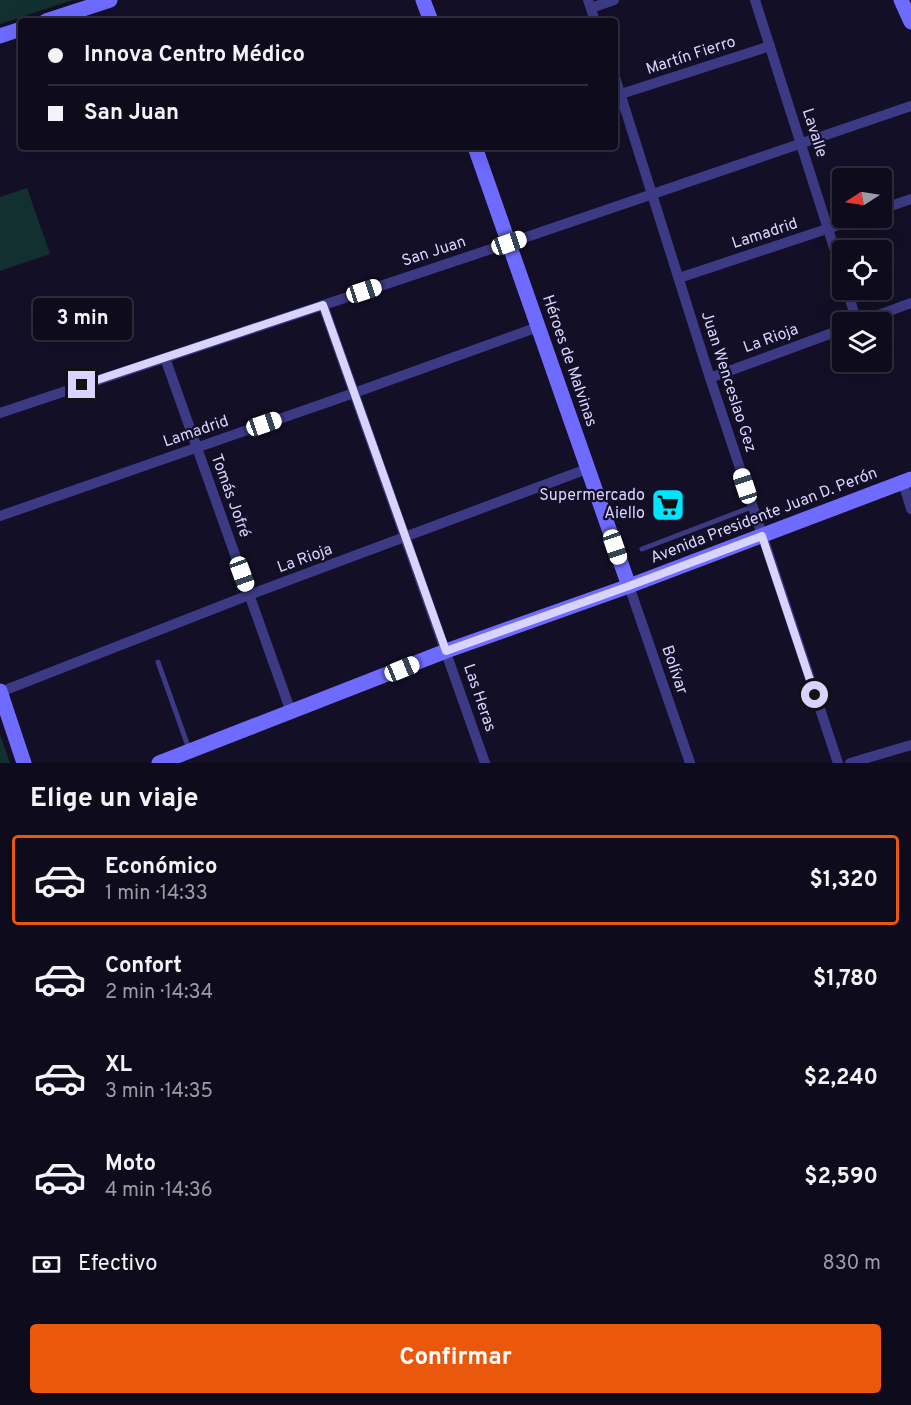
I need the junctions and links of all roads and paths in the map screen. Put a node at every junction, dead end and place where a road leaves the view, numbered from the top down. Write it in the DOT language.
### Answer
graph roads {
  1 [pos="110,0"];
  2 [pos="423,0"];
  3 [pos="614,0"];
  4 [pos="755,0"];
  5 [pos="901,0"];
  6 [pos="93,3"];
  7 [pos="589,4"];
  8 [pos="54,18"];
  9 [pos="430,18"];
  10 [pos="911,22"];
  11 [pos="18,30"];
  12 [pos="0,36"];
  13 [pos="770,46"];
  14 [pos="618,86"];
  15 [pos="621,94"];
  16 [pos="911,106"];
  17 [pos="802,142"];
  18 [pos="476,150"];
  19 [pos="652,193"];
  20 [pos="911,199"];
  21 [pos="892,206"];
  22 [pos="832,228"];
  23 [pos="829,229"];
  24 [pos="832,240"];
  25 [pos="509,243"];
  26 [pos="679,278"];
  27 [pos="911,303"];
  28 [pos="323,305"];
  29 [pos="886,312"];
  30 [pos="537,327"];
  31 [pos="832,333"];
  32 [pos="165,358"];
  33 [pos="710,378"];
  34 [pos="354,393"];
  35 [pos="0,413"];
  36 [pos="197,448"];
  37 [pos="587,469"];
  38 [pos="907,481"];
  39 [pos="752,507"];
  40 [pos="911,509"];
  41 [pos="0,516"];
  42 [pos="762,536"];
  43 [pos="406,538"];
  44 [pos="642,549"];
  45 [pos="629,586"];
  46 [pos="249,595"];
  47 [pos="446,651"];
  48 [pos="158,662"];
  49 [pos="0,692"];
  50 [pos="291,712"];
  51 [pos="911,745"];
  52 [pos="189,751"];
  53 [pos="854,762"];
  54 [pos="24,763"];
  55 [pos="159,763"];
  56 [pos="485,763"];
  57 [pos="690,763"];
  58 [pos="838,763"];
  1 -- 6 [label="main road"];
  2 -- 9 [label="main road"];
  3 -- 7 [label="street"];
  4 -- 13 [label="street, Lavalle"];
  5 -- 10 [label="main road"];
  6 -- 8 [label="main road"];
  11 -- 12 [label="main road"];
  13 -- 15 [label="street, Martín Fierro"];
  13 -- 17 [label="street, Lavalle"];
  14 -- 15 [label="street, Juan Wenceslao Gez"];
  15 -- 19 [label="street, Juan Wenceslao Gez"];
  16 -- 17 [label="street, San Juan"];
  17 -- 19 [label="street, San Juan"];
  17 -- 23 [label="street, Lavalle"];
  18 -- 25 [label="main road, Héroes de Malvinas"];
  19 -- 25 [label="street, San Juan"];
  19 -- 26 [label="street, Juan Wenceslao Gez"];
  20 -- 21 [label="street"];
  22 -- 23 [label="street, Lamadrid"];
  23 -- 24 [label="street, Lavalle"];
  23 -- 26 [label="street, Lamadrid"];
  25 -- 28 [label="street, San Juan"];
  25 -- 30 [label="main road, Héroes de Malvinas"];
  26 -- 33 [label="street, Juan Wenceslao Gez"];
  27 -- 29 [label="street"];
  28 -- 32 [label="street, San Juan"];
  28 -- 34 [label="street, Las Heras"];
  30 -- 34 [label="street, Lamadrid"];
  30 -- 37 [label="main road, Héroes de Malvinas"];
  31 -- 33 [label="street, La Rioja"];
  32 -- 35 [label="street, San Juan"];
  32 -- 36 [label="street, Tomás Jofré"];
  33 -- 39 [label="street, Juan Wenceslao Gez"];
  34 -- 36 [label="street, Lamadrid"];
  34 -- 43 [label="street, Las Heras"];
  36 -- 41 [label="street, Lamadrid"];
  36 -- 46 [label="street, Tomás Jofré"];
  37 -- 43 [label="street, La Rioja"];
  37 -- 45 [label="main road, Héroes de Malvinas"];
  38 -- 40 [label="street"];
  38 -- 42 [label="main road, Avenida Presidente Juan D. Perón"];
  39 -- 42 [label="street, Juan Wenceslao Gez"];
  39 -- 44 [label="lane"];
  42 -- 45 [label="main road, Avenida Presidente Juan D. Perón"];
  42 -- 58 [label="street, Juan Wenceslao Gez"];
  43 -- 46 [label="street, La Rioja"];
  43 -- 47 [label="street, Las Heras"];
  45 -- 47 [label="main road, Avenida Presidente Juan D. Perón"];
  45 -- 57 [label="street, Bolívar"];
  46 -- 49 [label="street, La Rioja"];
  46 -- 50 [label="street, Tomás Jofré"];
  47 -- 50 [label="main road, Avenida Presidente Juan D. Perón"];
  47 -- 56 [label="street, Las Heras"];
  48 -- 52 [label="lane"];
  49 -- 54 [label="main road"];
  50 -- 52 [label="main road, Avenida Presidente Juan D. Perón"];
  51 -- 53 [label="street"];
  52 -- 55 [label="main road, Avenida Presidente Juan D. Perón"];
}
